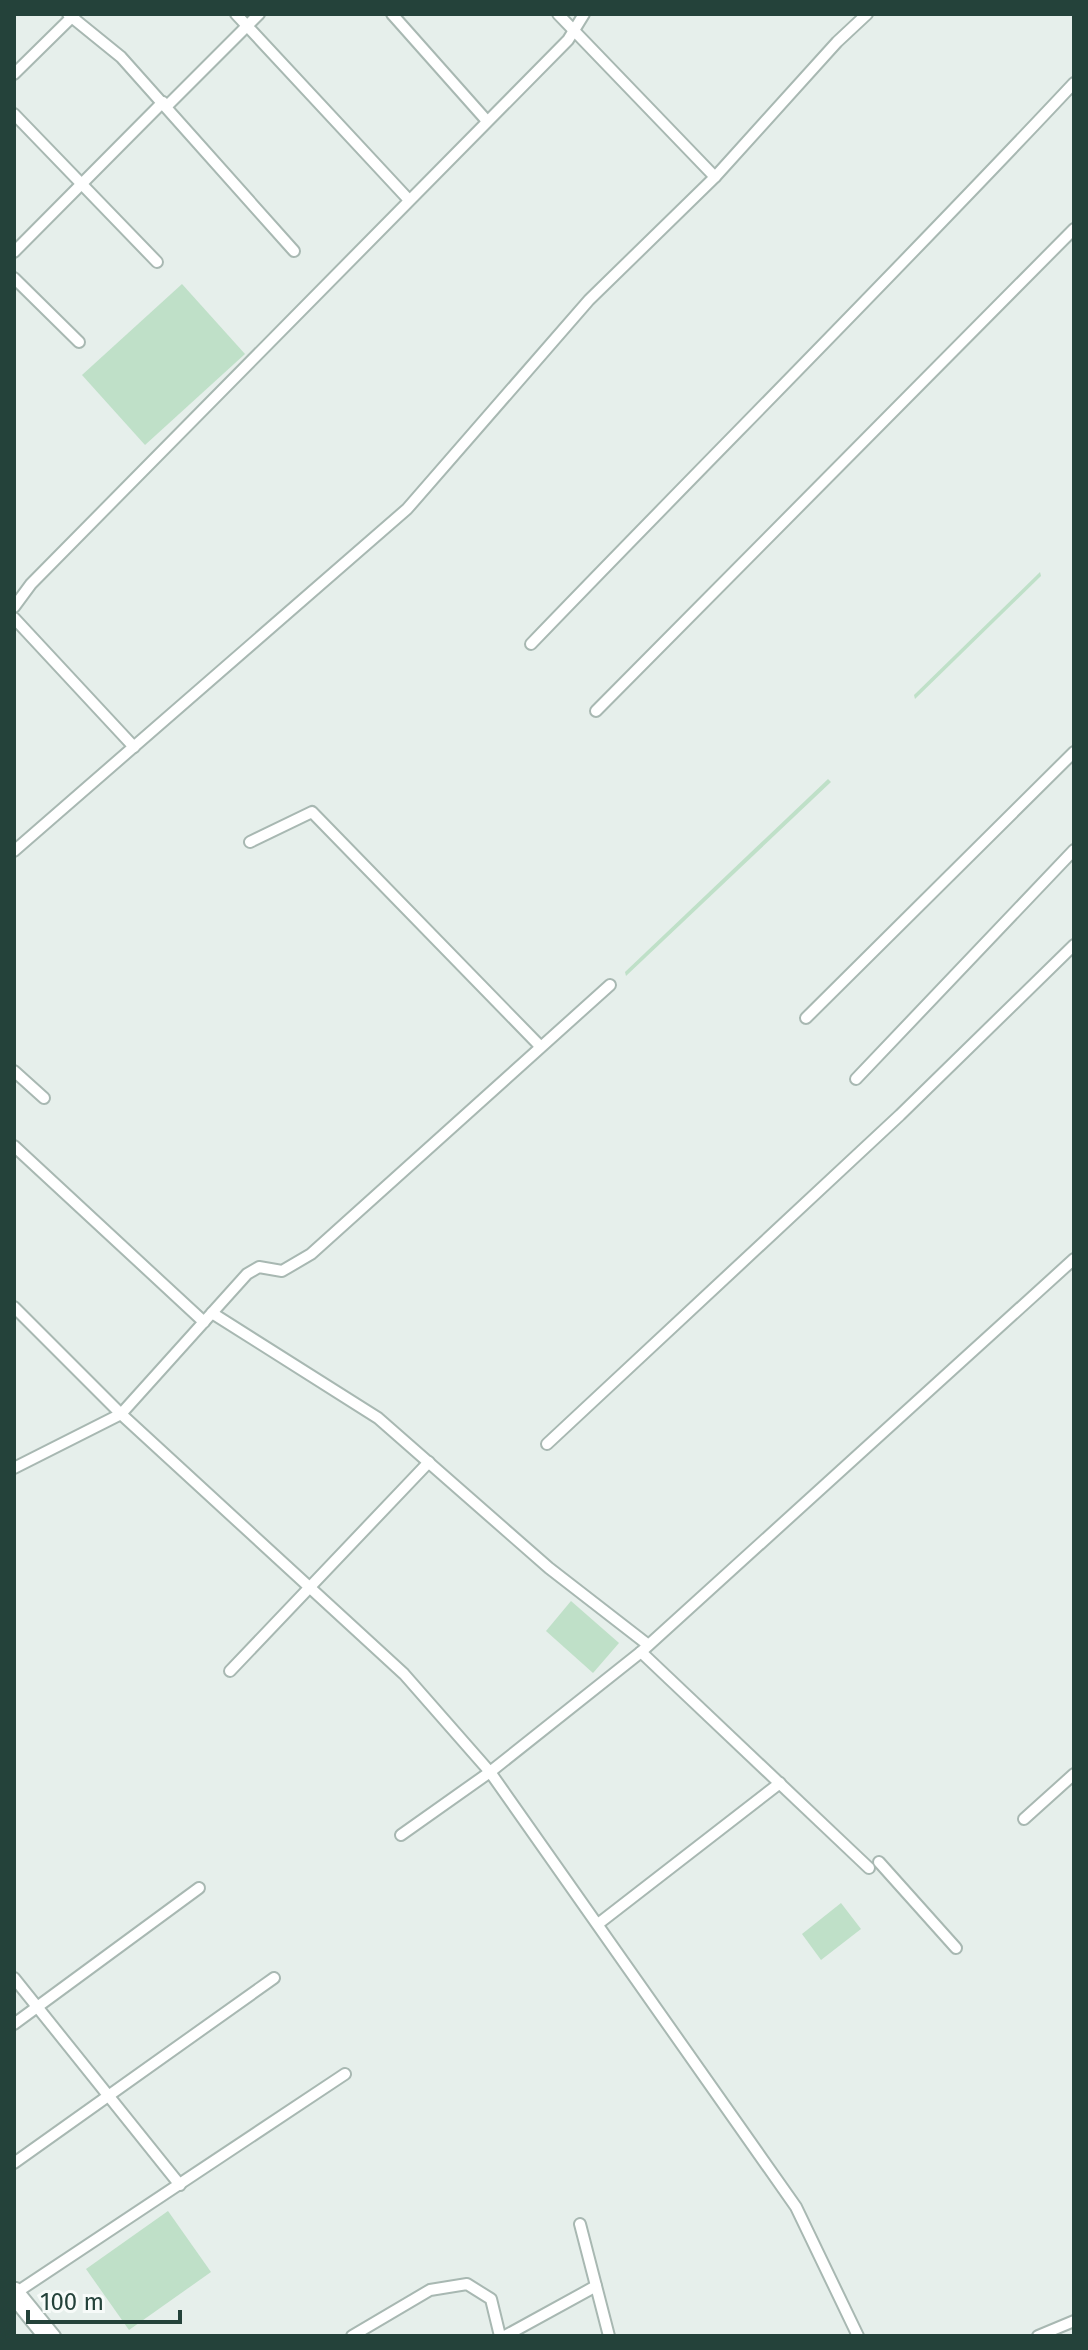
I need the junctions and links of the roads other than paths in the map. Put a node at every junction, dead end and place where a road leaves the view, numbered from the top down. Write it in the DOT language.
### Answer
graph roads {
  1 [pos="236,14"];
  2 [pos="259,14"];
  3 [pos="392,14"];
  4 [pos="558,14"];
  5 [pos="584,14"];
  6 [pos="867,14"];
  7 [pos="72,15"];
  8 [pos="247,26"];
  9 [pos="575,31"];
  10 [pos="14,74"];
  11 [pos="1074,83"];
  12 [pos="165,104"];
  13 [pos="14,114"];
  14 [pos="487,121"];
  15 [pos="715,177"];
  16 [pos="81,184"];
  17 [pos="409,200"];
  18 [pos="1074,229"];
  19 [pos="294,251"];
  20 [pos="14,252"];
  21 [pos="157,262"];
  22 [pos="14,278"];
  23 [pos="79,342"];
  24 [pos="14,607"];
  25 [pos="14,618"];
  26 [pos="531,644"];
  27 [pos="596,711"];
  28 [pos="134,747"];
  29 [pos="1074,752"];
  30 [pos="250,842"];
  31 [pos="1074,850"];
  32 [pos="14,851"];
  33 [pos="1074,945"];
  34 [pos="610,985"];
  35 [pos="806,1018"];
  36 [pos="539,1045"];
  37 [pos="14,1071"];
  38 [pos="856,1079"];
  39 [pos="44,1098"];
  40 [pos="14,1146"];
  41 [pos="1074,1259"];
  42 [pos="14,1307"];
  43 [pos="208,1318"];
  44 [pos="121,1414"];
  45 [pos="547,1444"];
  46 [pos="429,1462"];
  47 [pos="16,1463"];
  48 [pos="310,1588"];
  49 [pos="644,1648"];
  50 [pos="230,1671"];
  51 [pos="490,1772"];
  52 [pos="1074,1774"];
  53 [pos="780,1783"];
  54 [pos="1024,1819"];
  55 [pos="401,1835"];
  56 [pos="199,1888"];
  57 [pos="598,1924"];
  58 [pos="956,1948"];
  59 [pos="14,1978"];
  60 [pos="274,1978"];
  61 [pos="38,2008"];
  62 [pos="14,2024"];
  63 [pos="345,2074"];
  64 [pos="108,2095"];
  65 [pos="14,2163"];
  66 [pos="180,2185"];
  67 [pos="580,2224"];
  68 [pos="596,2286"];
  69 [pos="15,2290"];
  70 [pos="1074,2321"];
  71 [pos="43,2336"];
  72 [pos="55,2336"];
  73 [pos="352,2336"];
  74 [pos="503,2336"];
  75 [pos="609,2336"];
  76 [pos="858,2336"];
  77 [pos="1038,2336"];
  1 -- 8 [label="street"];
  2 -- 8 [label="street"];
  3 -- 14 [label="street"];
  4 -- 9 [label="street"];
  5 -- 9 [label="street"];
  6 -- 15 [label="street"];
  7 -- 10 [label="street"];
  7 -- 12 [label="street"];
  8 -- 12 [label="street"];
  8 -- 17 [label="street"];
  9 -- 14 [label="street"];
  9 -- 15 [label="street"];
  11 -- 26 [label="street"];
  12 -- 16 [label="street"];
  12 -- 19 [label="street"];
  13 -- 16 [label="street"];
  14 -- 17 [label="street"];
  15 -- 28 [label="street"];
  16 -- 20 [label="street"];
  16 -- 21 [label="street"];
  17 -- 24 [label="street"];
  18 -- 27 [label="street"];
  22 -- 23 [label="street"];
  25 -- 28 [label="street"];
  28 -- 32 [label="street"];
  29 -- 35 [label="street"];
  30 -- 36 [label="street"];
  31 -- 38 [label="street"];
  33 -- 45 [label="street"];
  34 -- 36 [label="street"];
  36 -- 43 [label="street"];
  37 -- 39 [label="street"];
  40 -- 43 [label="street"];
  41 -- 49 [label="street"];
  42 -- 44 [label="street"];
  43 -- 44 [label="street"];
  43 -- 46 [label="street"];
  44 -- 47 [label="street"];
  44 -- 48 [label="street"];
  46 -- 48 [label="street"];
  46 -- 49 [label="street"];
  48 -- 50 [label="street"];
  48 -- 51 [label="street"];
  49 -- 51 [label="street"];
  49 -- 53 [label="street"];
  51 -- 55 [label="street"];
  51 -- 57 [label="street"];
  52 -- 54 [label="street"];
  53 -- 57 [label="street"];
  53 -- 58 [label="street"];
  56 -- 61 [label="street"];
  57 -- 76 [label="street"];
  59 -- 61 [label="street"];
  60 -- 64 [label="street"];
  61 -- 62 [label="street"];
  61 -- 64 [label="street"];
  63 -- 66 [label="street"];
  64 -- 65 [label="street"];
  64 -- 66 [label="street"];
  66 -- 69 [label="street"];
  67 -- 68 [label="street"];
  68 -- 74 [label="street"];
  68 -- 75 [label="street"];
  69 -- 71 [label="street"];
  69 -- 72 [label="street"];
  70 -- 77 [label="street"];
  73 -- 74 [label="street"];
}
